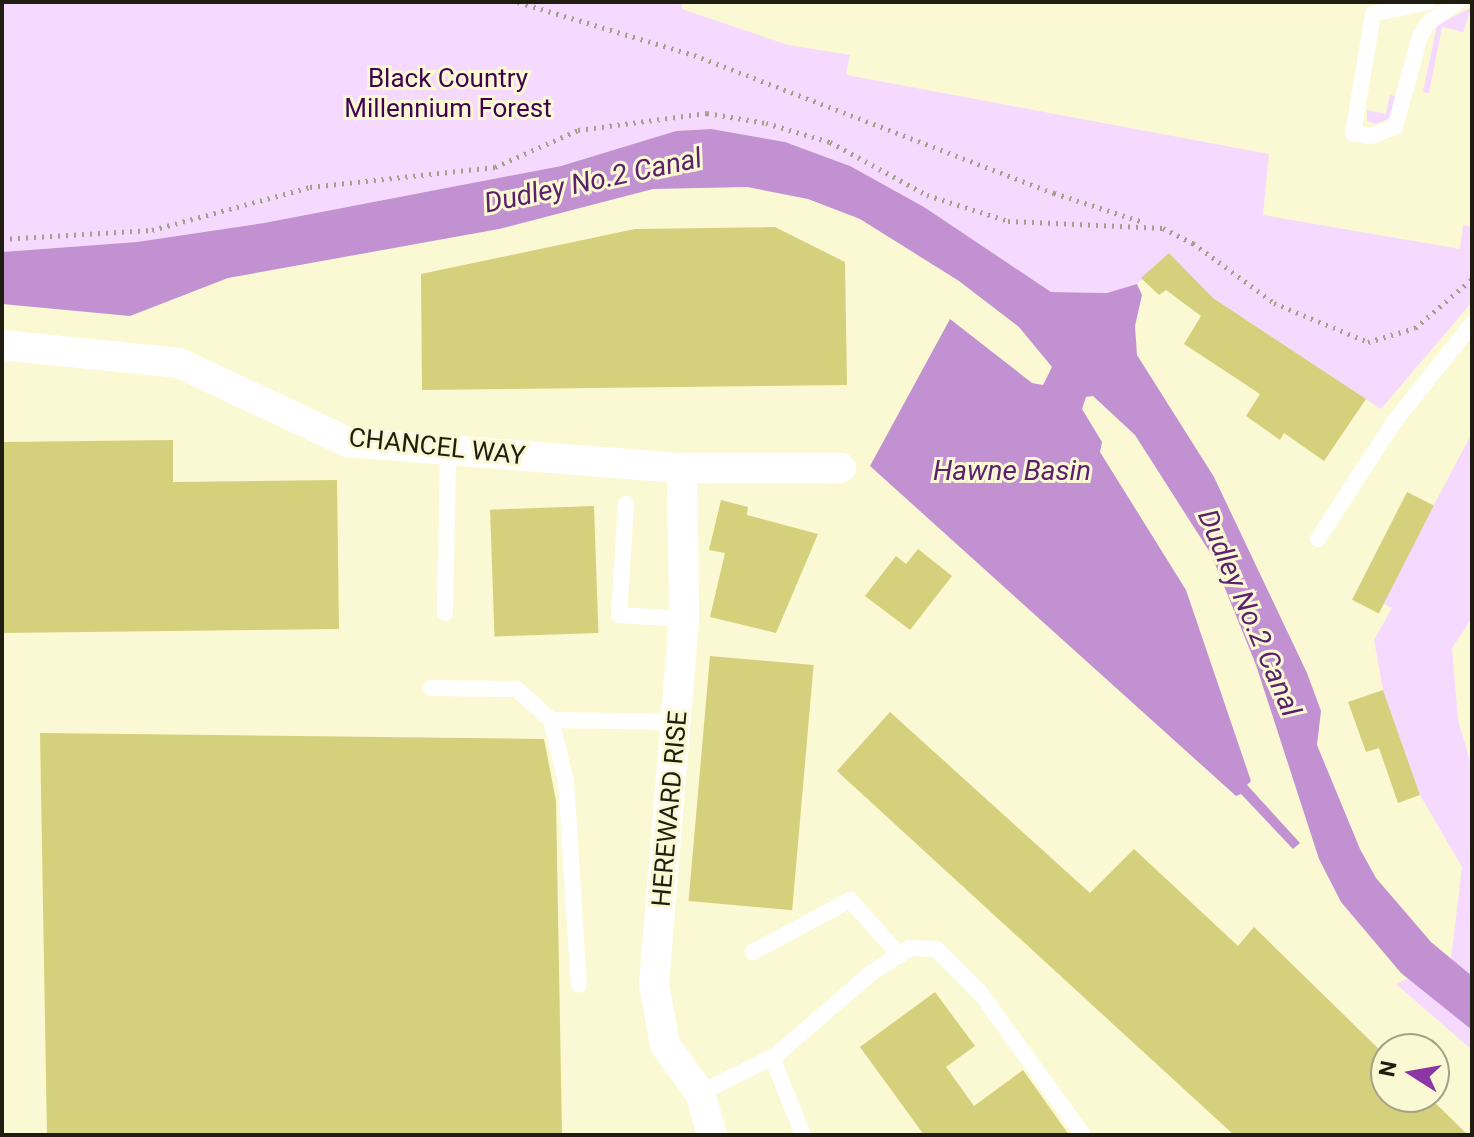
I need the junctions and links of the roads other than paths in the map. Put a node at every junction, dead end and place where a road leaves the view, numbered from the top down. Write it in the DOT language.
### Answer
graph roads {
  1 [pos="1428,2"];
  2 [pos="1458,2"];
  3 [pos="1472,324"];
  4 [pos="2,345"];
  5 [pos="448,450"];
  6 [pos="682,468"];
  7 [pos="841,468"];
  8 [pos="626,504"];
  9 [pos="1318,539"];
  10 [pos="445,613"];
  11 [pos="684,619"];
  12 [pos="431,688"];
  13 [pos="551,720"];
  14 [pos="677,722"];
  15 [pos="753,952"];
  16 [pos="900,956"];
  17 [pos="579,985"];
  18 [pos="772,1057"];
  19 [pos="700,1093"];
  20 [pos="712,1135"];
  21 [pos="803,1135"];
  22 [pos="1083,1135"];
  1 -- 2 [label="lane"];
  3 -- 9 [label="lane"];
  4 -- 5 [label="street, CHANCEL WAY"];
  5 -- 6 [label="street, CHANCEL WAY"];
  5 -- 10 [label="lane"];
  6 -- 7 [label="street, CHANCEL WAY"];
  6 -- 11 [label="street, HEREWARD RISE"];
  8 -- 11 [label="lane"];
  11 -- 14 [label="street, HEREWARD RISE"];
  12 -- 13 [label="lane"];
  13 -- 14 [label="lane"];
  13 -- 17 [label="lane"];
  14 -- 19 [label="street, HEREWARD RISE"];
  15 -- 16 [label="lane"];
  16 -- 18 [label="lane"];
  16 -- 22 [label="lane"];
  18 -- 19 [label="lane"];
  18 -- 21 [label="lane"];
  19 -- 20 [label="street, HEREWARD RISE"];
}
